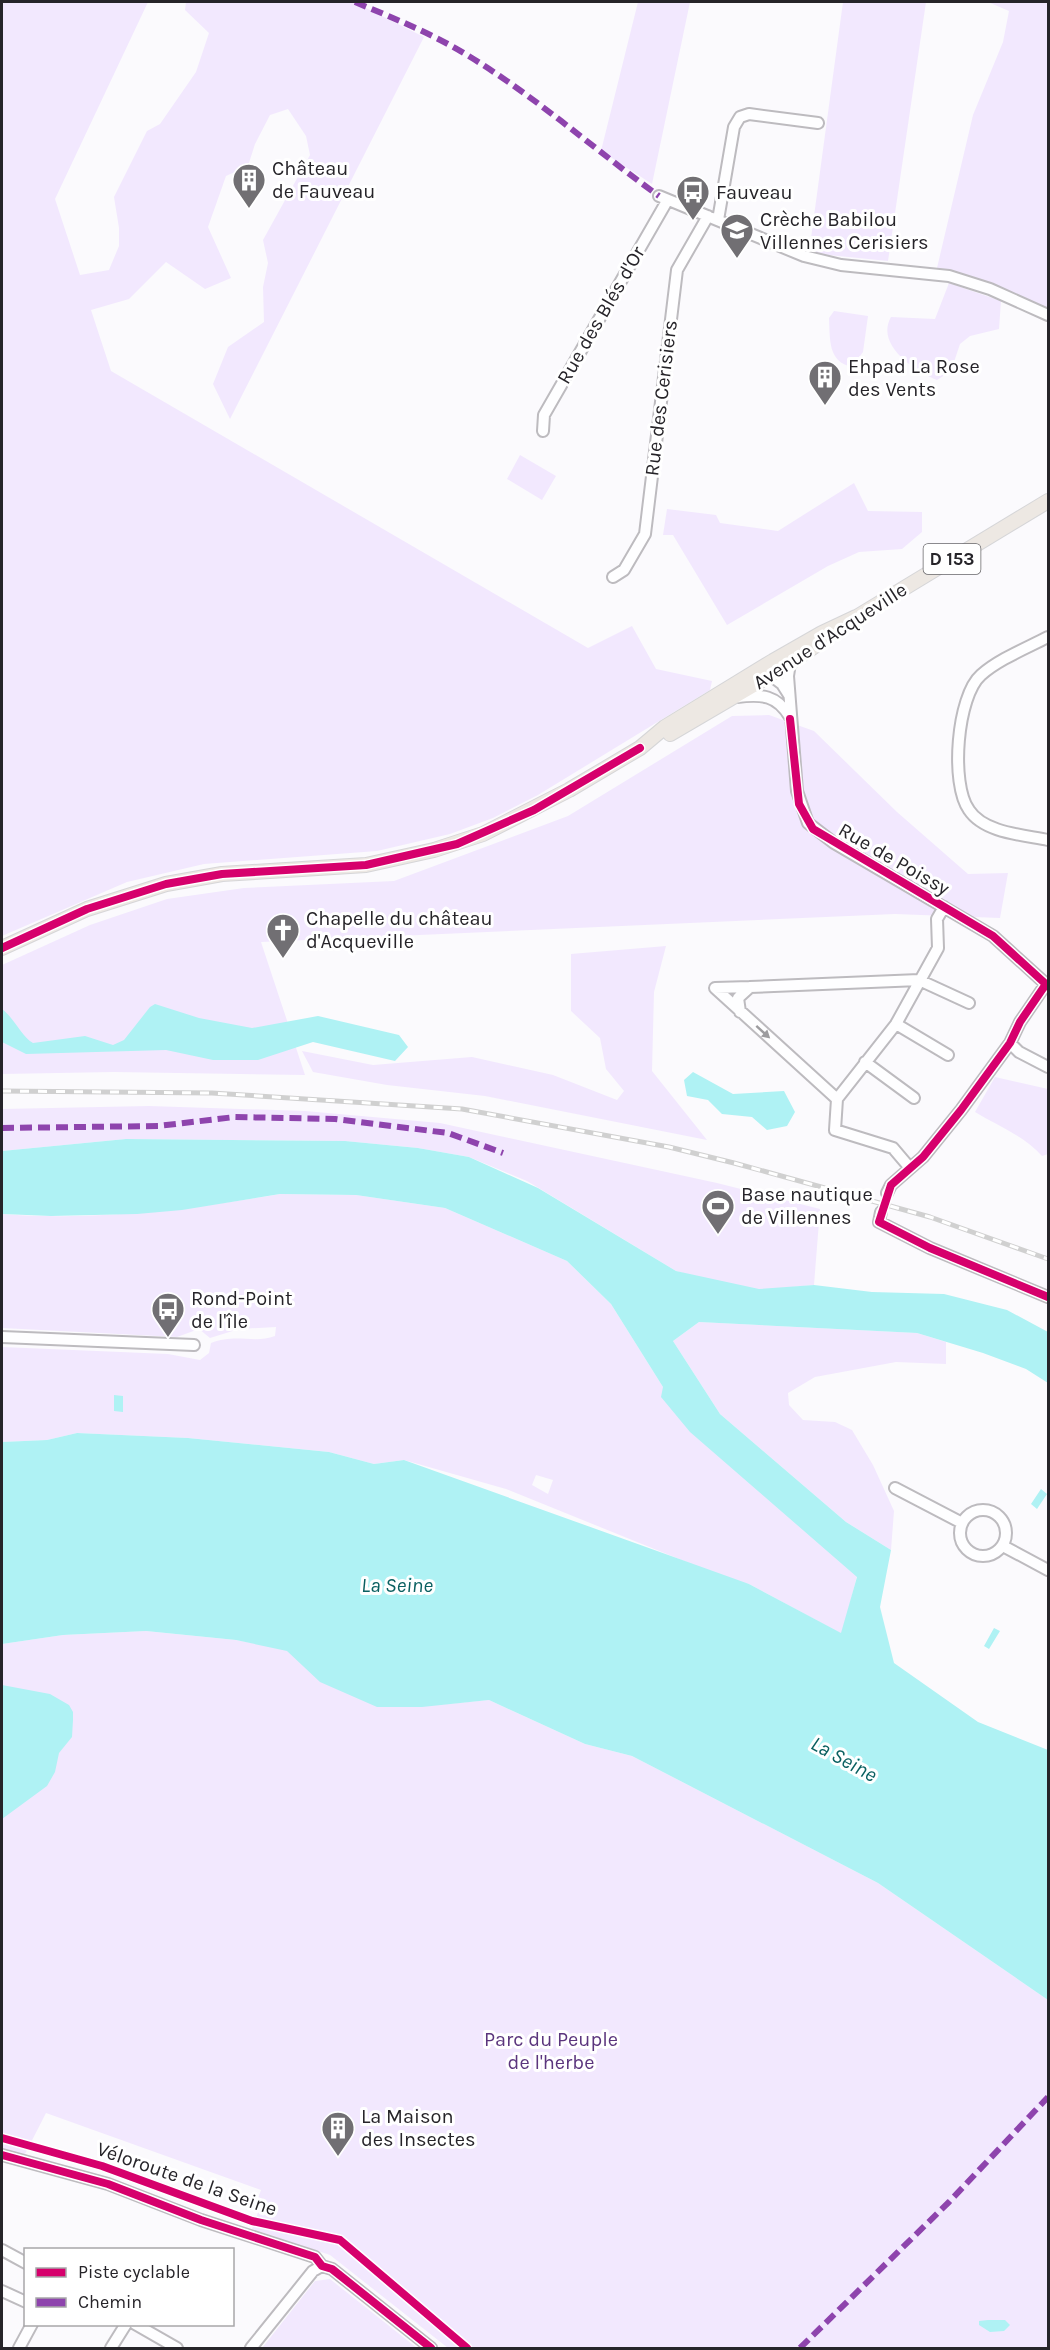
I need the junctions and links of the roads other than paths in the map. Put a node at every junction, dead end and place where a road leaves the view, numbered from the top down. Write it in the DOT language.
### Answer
graph roads {
  1 [pos="818,123"];
  2 [pos="713,218"];
  3 [pos="1048,315"];
  4 [pos="543,431"];
  5 [pos="1048,501"];
  6 [pos="613,577"];
  7 [pos="856,617"];
  8 [pos="1048,637"];
  9 [pos="790,663"];
  10 [pos="761,673"];
  11 [pos="771,696"];
  12 [pos="790,696"];
  13 [pos="734,697"];
  14 [pos="790,719"];
  15 [pos="640,748"];
  16 [pos="1048,840"];
  17 [pos="944,907"];
  18 [pos="2,948"];
  19 [pos="919,980"];
  20 [pos="1047,985"];
  21 [pos="750,987"];
  22 [pos="969,1003"];
  23 [pos="740,1011"];
  24 [pos="896,1024"];
  25 [pos="1010,1043"];
  26 [pos="948,1055"];
  27 [pos="864,1062"];
  28 [pos="1048,1067"];
  29 [pos="914,1098"];
  30 [pos="837,1099"];
  31 [pos="910,1168"];
  32 [pos="887,1193"];
  33 [pos="880,1217"];
  34 [pos="1048,1297"];
  35 [pos="2,1337"];
  36 [pos="194,1345"];
  37 [pos="895,1488"];
  38 [pos="962,1523"];
  39 [pos="1003,1546"];
  40 [pos="1048,1570"];
  41 [pos="2,2155"];
  42 [pos="2,2250"];
  43 [pos="24,2263"];
  44 [pos="322,2266"];
  45 [pos="2,2291"];
  46 [pos="24,2301"];
  47 [pos="31,2326"];
  48 [pos="125,2326"];
  49 [pos="137,2326"];
  50 [pos="19,2349"];
  51 [pos="111,2349"];
  52 [pos="177,2349"];
  53 [pos="251,2349"];
  54 [pos="431,2349"];
  1 -- 2 [label="street"];
  2 -- 3 [label="street"];
  2 -- 4 [label="street, Rue des Blés d'Or"];
  2 -- 6 [label="street, Rue des Cerisiers"];
  5 -- 7 [label="main road, Avenue d'Acqueville / D 153"];
  7 -- 9 [label="main road, Avenue d'Acqueville / D 153"];
  7 -- 10 [label="main road, D 153"];
  8 -- 16 [label="street"];
  9 -- 10 [label="main road, Avenue d'Acqueville / D 153"];
  9 -- 12 [label="street, Rue de Poissy"];
  10 -- 11 [label="street"];
  10 -- 12 [label="street"];
  10 -- 13 [label="main road, Avenue d'Acqueville / D 153"];
  10 -- 15 [label="main road, D 153"];
  11 -- 13 [label="street"];
  11 -- 14 [label="street"];
  12 -- 14 [label="street, Rue de Poissy"];
  13 -- 15 [label="main road, Avenue d'Acqueville / D 153"];
  14 -- 17 [label="street, Rue de Poissy"];
  15 -- 18 [label="main road, D 153"];
  17 -- 19 [label="street"];
  17 -- 20 [label="street, Rue de Poissy"];
  19 -- 21 [label="street"];
  19 -- 22 [label="street"];
  19 -- 24 [label="street"];
  20 -- 25 [label="street"];
  21 -- 23 [label="street"];
  21 -- 23 [label="street"];
  23 -- 30 [label="street, one-way"];
  24 -- 26 [label="street"];
  24 -- 27 [label="street"];
  25 -- 28 [label="street"];
  25 -- 31 [label="street"];
  27 -- 29 [label="street"];
  27 -- 30 [label="street"];
  30 -- 31 [label="street"];
  31 -- 32 [label="street"];
  33 -- 34 [label="street"];
  35 -- 36 [label="street"];
  37 -- 38 [label="street"];
  38 -- 39 [label="street"];
  38 -- 39 [label="street"];
  39 -- 40 [label="street"];
  41 -- 44 [label="street"];
  42 -- 43 [label="street"];
  44 -- 53 [label="street"];
  44 -- 54 [label="street"];
  45 -- 46 [label="street"];
  47 -- 50 [label="street"];
  48 -- 51 [label="street"];
  49 -- 52 [label="street"];
}
